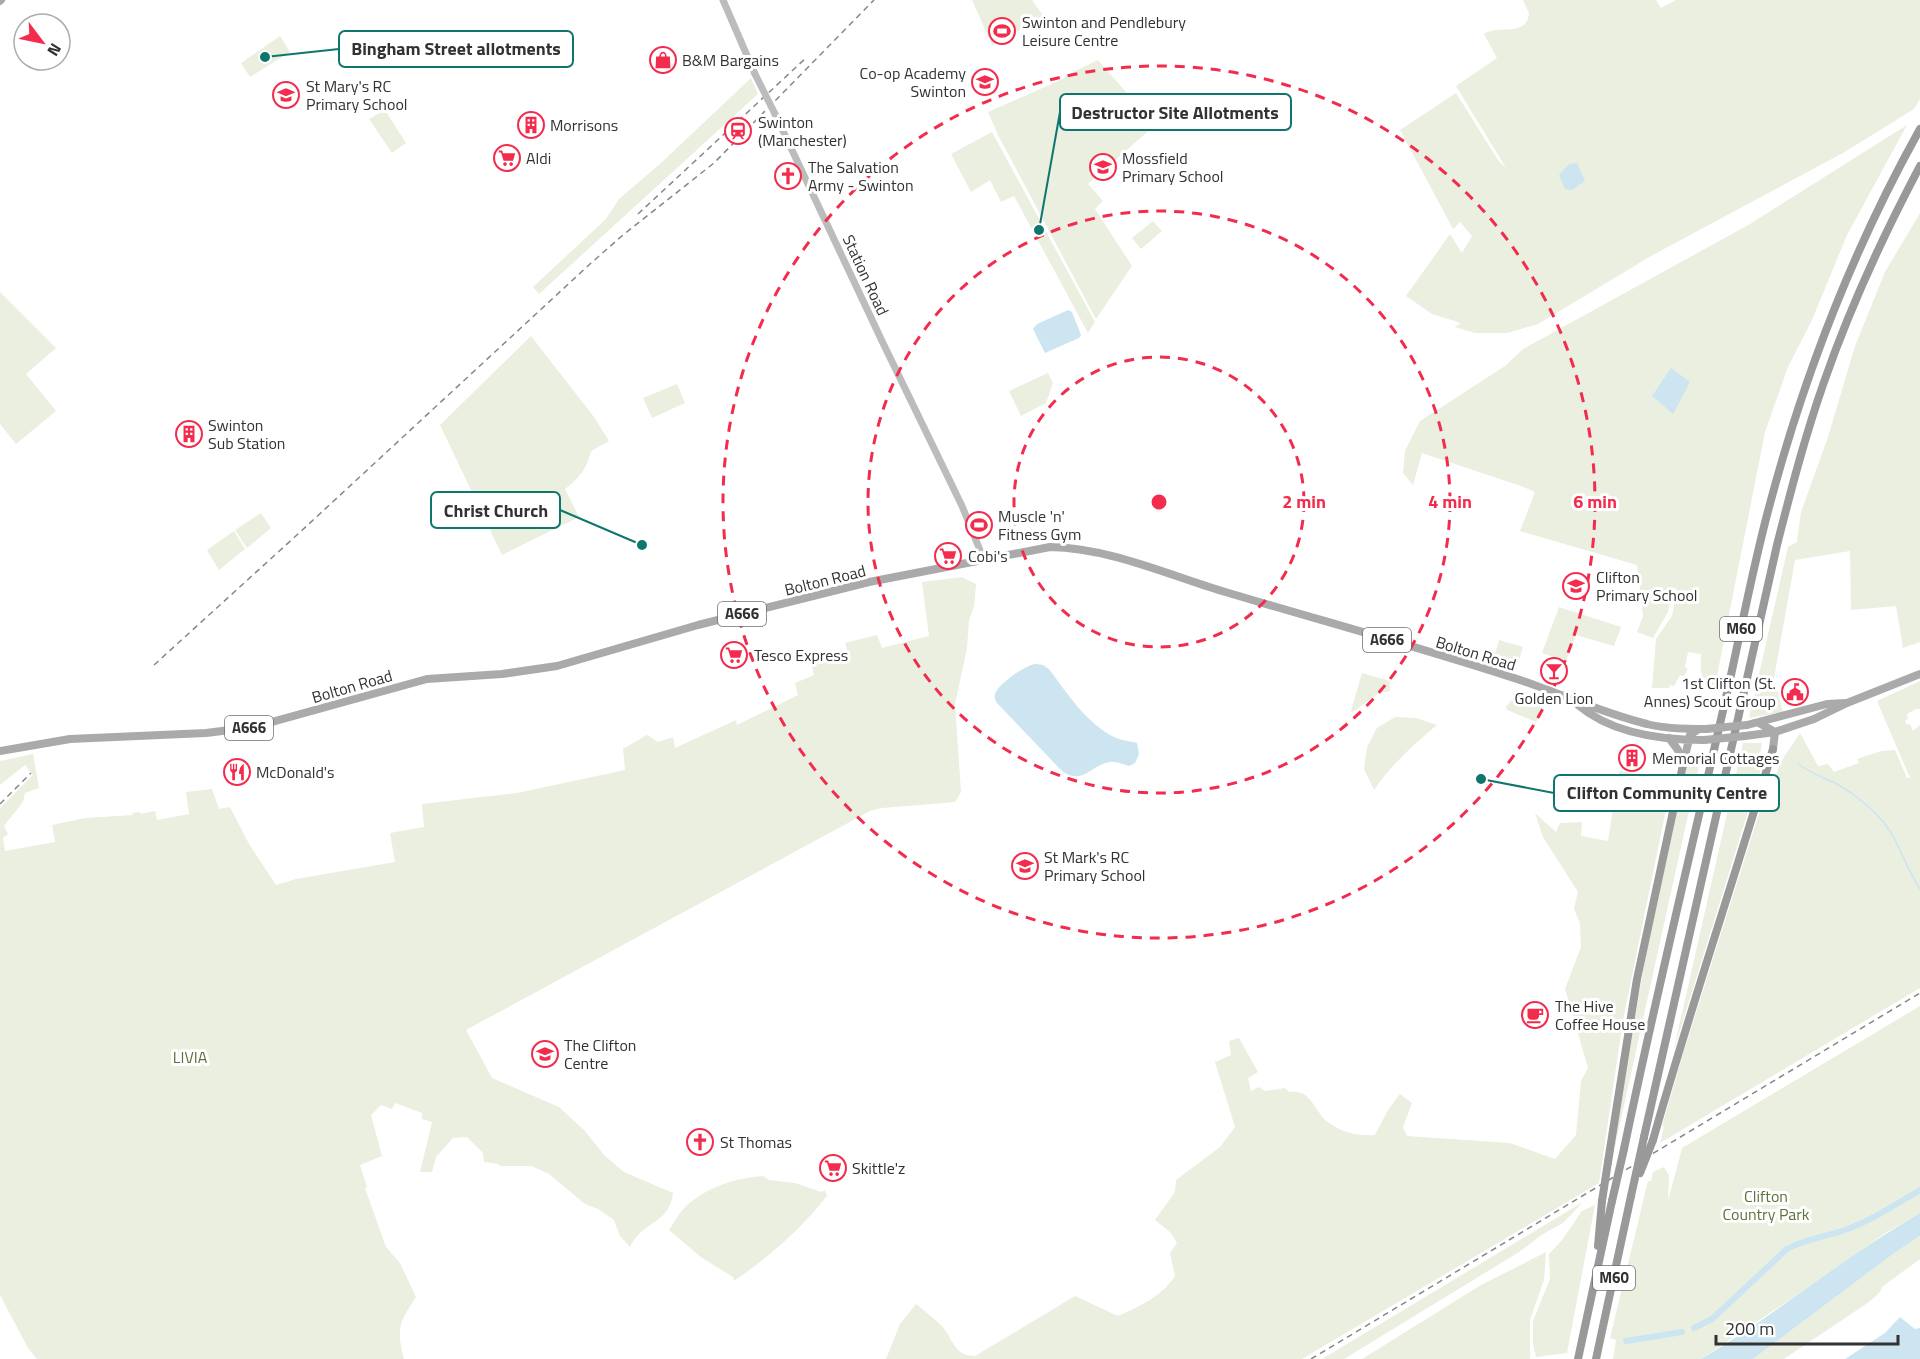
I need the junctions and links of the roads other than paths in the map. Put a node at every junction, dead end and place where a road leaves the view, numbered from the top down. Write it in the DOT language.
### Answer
graph roads {
  1 [pos="723,0"];
  2 [pos="1920,129"];
  3 [pos="1920,166"];
  4 [pos="984,560"];
  5 [pos="1920,674"];
  6 [pos="1575,702"];
  7 [pos="1847,703"];
  8 [pos="1759,723"];
  9 [pos="1702,729"];
  10 [pos="1774,732"];
  11 [pos="1669,738"];
  12 [pos="1689,740"];
  13 [pos="1773,749"];
  14 [pos="0,752"];
  15 [pos="1683,765"];
  16 [pos="1648,1139"];
  17 [pos="1597,1271"];
  18 [pos="1578,1359"];
  19 [pos="1596,1359"];
  1 -- 4 [label="main road, Station Road, bridge"];
  2 -- 17 [label="highway, M60, bridge"];
  3 -- 16 [label="highway, M60"];
  4 -- 6 [label="main road, Bolton Road / A666"];
  4 -- 14 [label="main road, Bolton Road / A666"];
  5 -- 7 [label="main road, A666"];
  6 -- 9 [label="main road, Bolton Road / A666"];
  6 -- 11 [label="main road, Bolton Road / A666"];
  7 -- 8 [label="main road, A666"];
  7 -- 10 [label="main road, A666"];
  8 -- 9 [label="main road, A666, bridge"];
  8 -- 10 [label="main road"];
  9 -- 12 [label="main road"];
  10 -- 12 [label="main road, Bolton Road / A666, bridge"];
  10 -- 13 [label="main road"];
  11 -- 12 [label="main road, Bolton Road / A666"];
  11 -- 15 [label="main road"];
  12 -- 15 [label="main road"];
  13 -- 16 [label="highway, M60"];
  15 -- 17 [label="highway, M60, bridge"];
  16 -- 19 [label="highway, M60, bridge"];
  17 -- 18 [label="highway, M60"];
}
